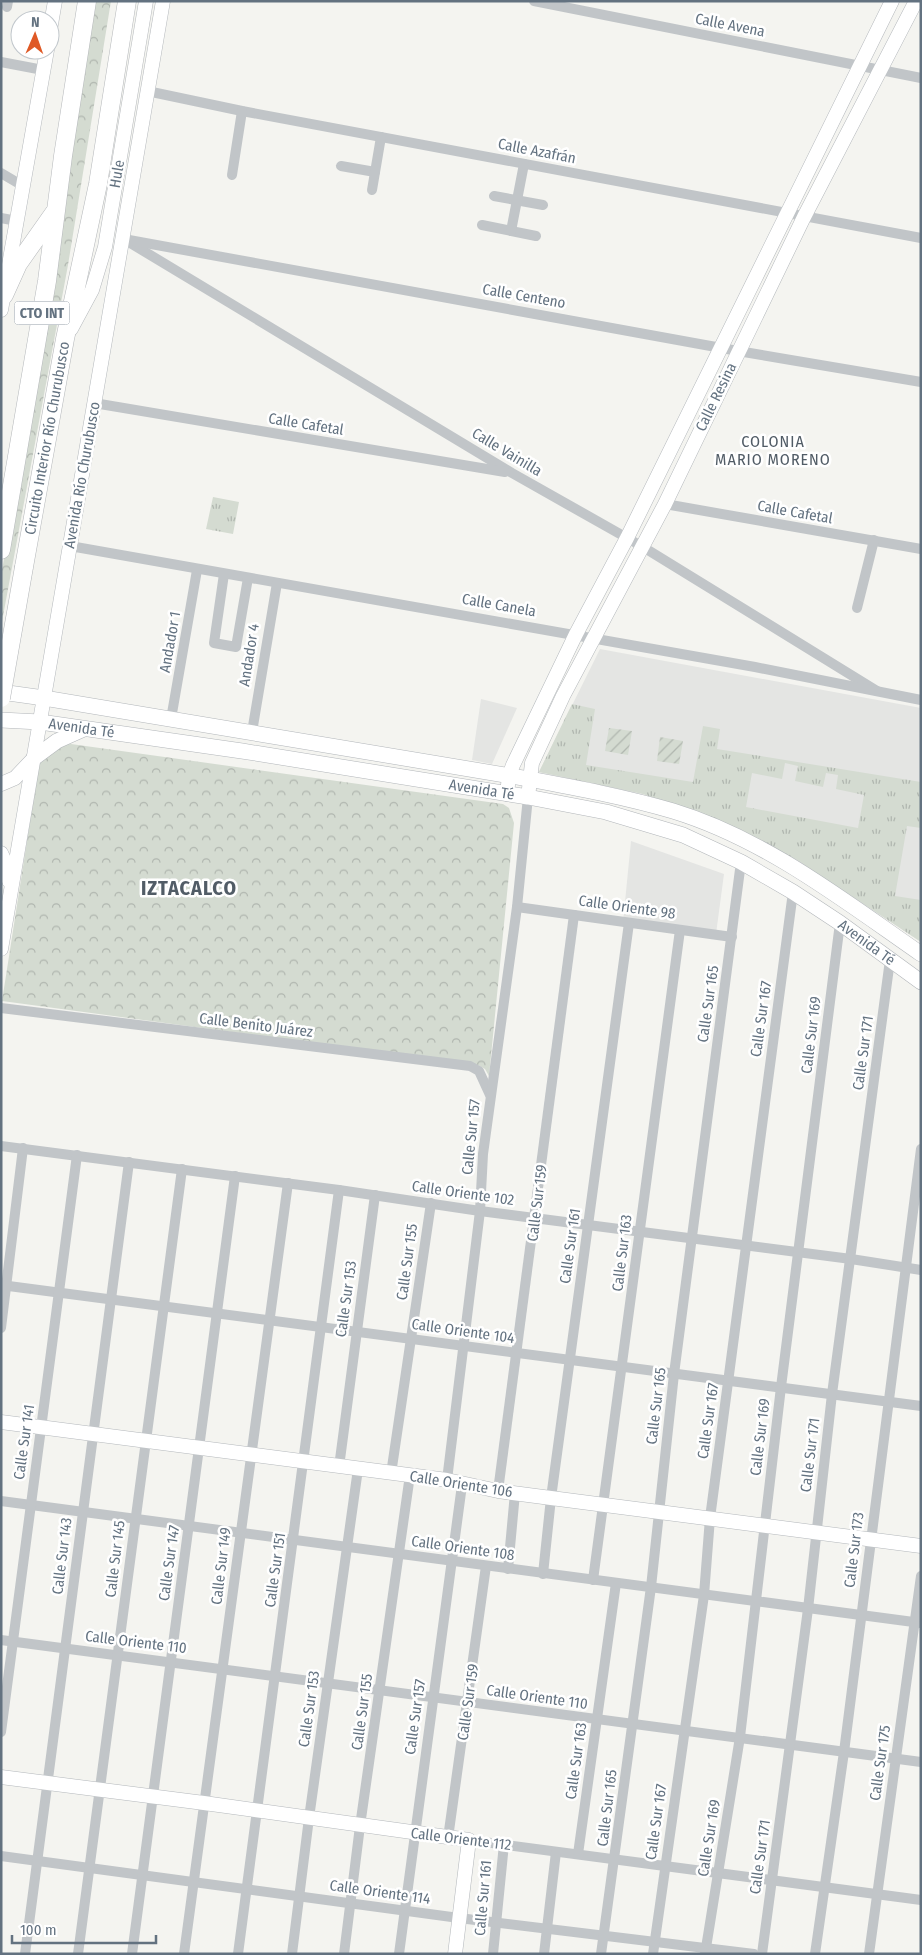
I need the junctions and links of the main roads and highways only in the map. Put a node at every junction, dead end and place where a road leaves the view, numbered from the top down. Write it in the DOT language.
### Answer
graph roads {
  1 [pos="127,1"];
  2 [pos="87,5"];
  3 [pos="56,211"];
  4 [pos="3,302"];
  5 [pos="1,550"];
  6 [pos="1,692"];
  7 [pos="1,698"];
  8 [pos="1,720"];
  9 [pos="86,729"];
  10 [pos="34,758"];
  11 [pos="921,954"];
  12 [pos="921,982"];
  1 -- 7 [label="highway, Circuito Interior Río Churubusco / CTO INT, bridge"];
  2 -- 3 [label="highway, Circuito Interior Río Churubusco / CTO INT"];
  3 -- 4 [label="highway"];
  3 -- 5 [label="highway, Circuito Interior Río Churubusco / CTO INT"];
  6 -- 11 [label="main road, Avenida Té"];
  8 -- 9 [label="main road, Avenida Té"];
  9 -- 10 [label="main road"];
  9 -- 12 [label="main road, Avenida Té"];
}
